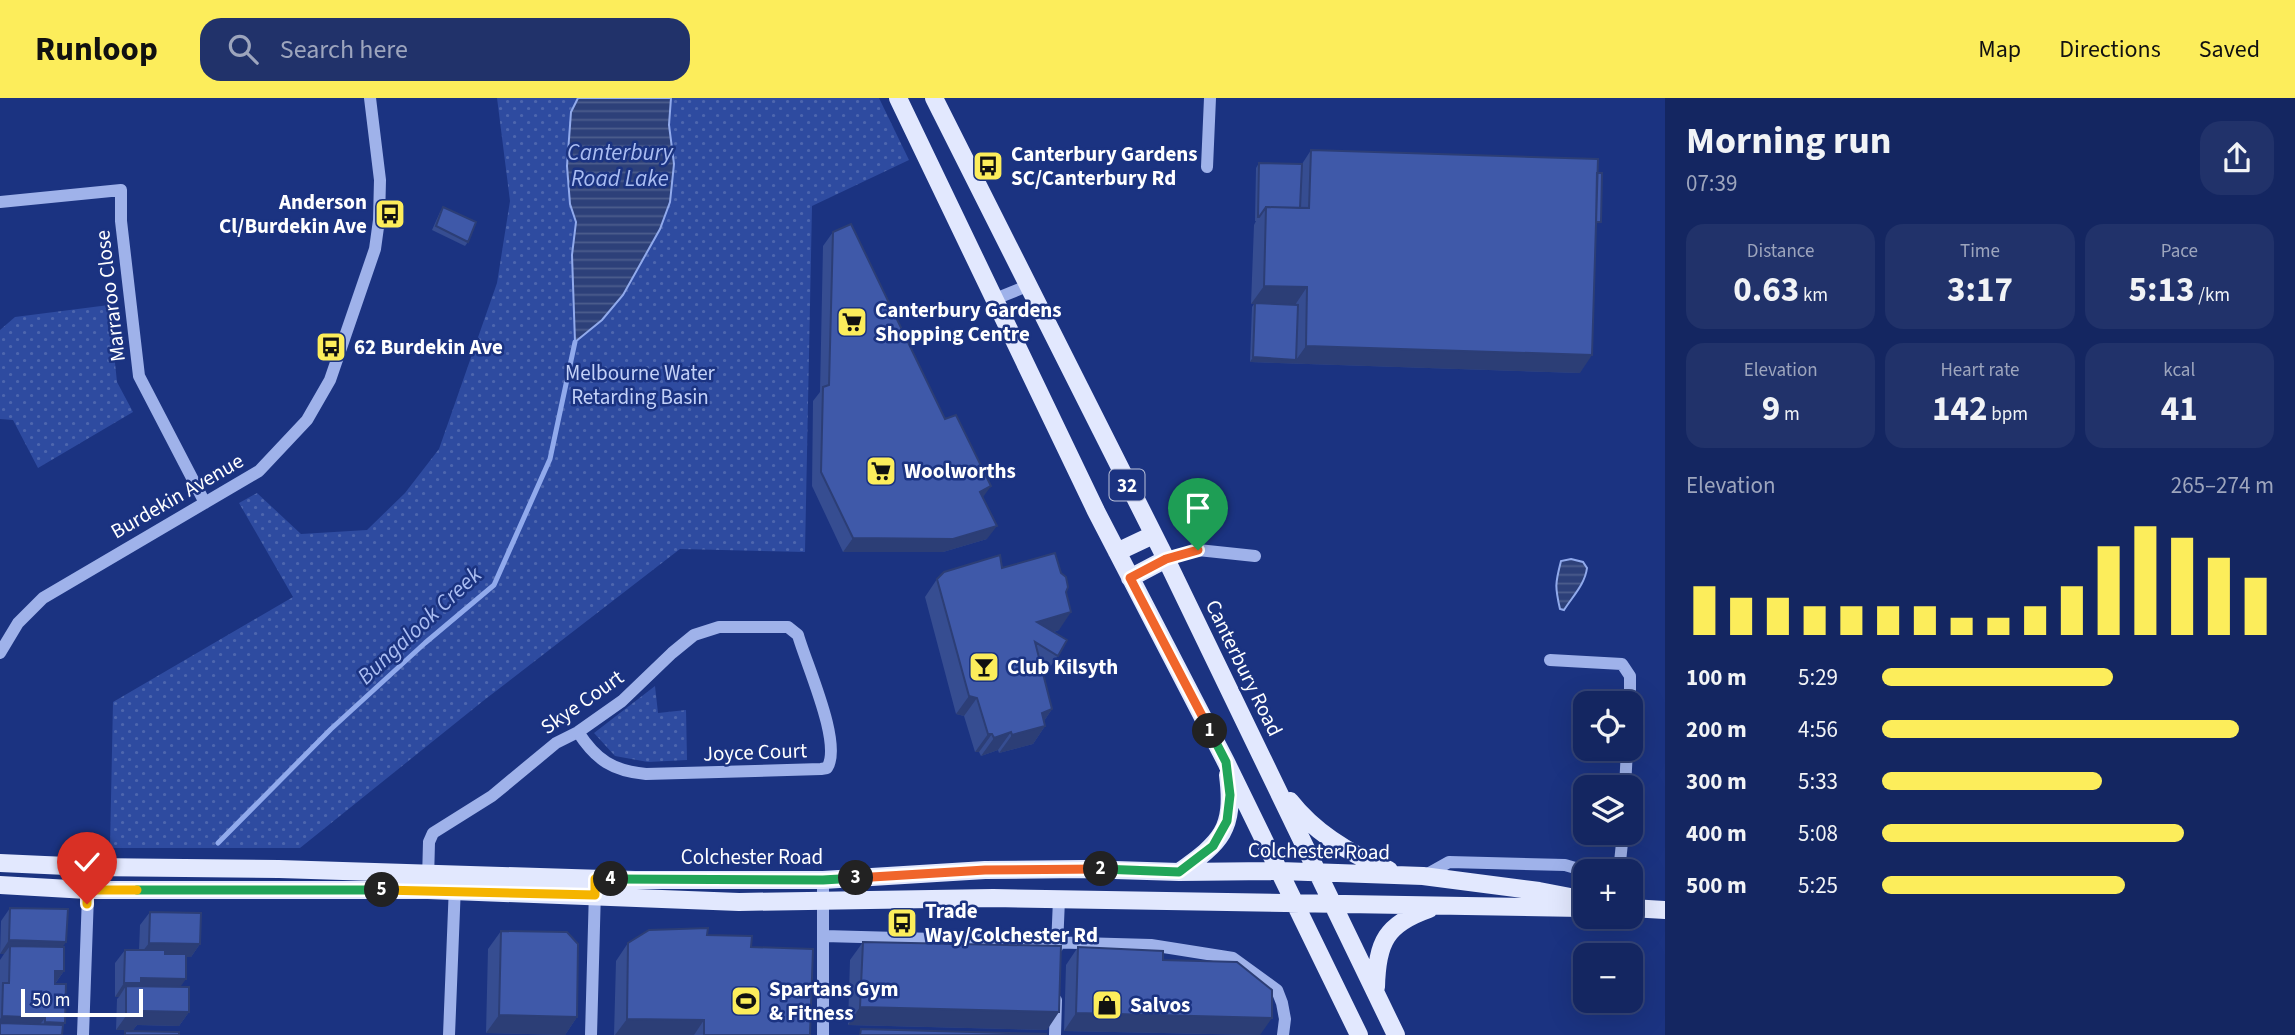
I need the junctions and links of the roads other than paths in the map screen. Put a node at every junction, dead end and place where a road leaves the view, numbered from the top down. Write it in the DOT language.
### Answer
graph roads {
  1 [pos="370,98"];
  2 [pos="898,98"];
  3 [pos="934,98"];
  4 [pos="1210,98"];
  5 [pos="1207,167"];
  6 [pos="0,202"];
  7 [pos="1027,286"];
  8 [pos="995,299"];
  9 [pos="205,503"];
  10 [pos="1153,535"];
  11 [pos="1117,552"];
  12 [pos="1255,556"];
  13 [pos="1166,559"];
  14 [pos="1130,578"];
  15 [pos="803,650"];
  16 [pos="0,653"];
  17 [pos="1550,660"];
  18 [pos="1630,691"];
  19 [pos="578,732"];
  20 [pos="1226,762"];
  21 [pos="1272,776"];
  22 [pos="0,863"];
  23 [pos="89,867"];
  24 [pos="1573,867"];
  25 [pos="1179,872"];
  26 [pos="1280,872"];
  27 [pos="1317,873"];
  28 [pos="1399,874"];
  29 [pos="1423,876"];
  30 [pos="823,880"];
  31 [pos="428,882"];
  32 [pos="455,883"];
  33 [pos="0,885"];
  34 [pos="595,887"];
  35 [pos="87,890"];
  36 [pos="1573,898"];
  37 [pos="1059,899"];
  38 [pos="824,901"];
  39 [pos="1295,902"];
  40 [pos="1332,903"];
  41 [pos="1435,906"];
  42 [pos="1643,907"];
  43 [pos="1573,908"];
  44 [pos="1665,910"];
  45 [pos="824,936"];
  46 [pos="1058,941"];
  47 [pos="1057,964"];
  48 [pos="1056,988"];
  49 [pos="1376,992"];
  50 [pos="83,1035"];
  51 [pos="449,1035"];
  52 [pos="591,1035"];
  53 [pos="822,1035"];
  54 [pos="1055,1035"];
  55 [pos="1283,1035"];
  56 [pos="1359,1035"];
  57 [pos="1396,1035"];
  1 -- 9 [label="street, Burdekin Avenue"];
  2 -- 8 [label="main road, 32"];
  3 -- 7 [label="main road, Canterbury Road / 32"];
  4 -- 5 [label="street"];
  6 -- 9 [label="street, Marraroo Close"];
  7 -- 8 [label="street"];
  7 -- 10 [label="main road, Canterbury Road / 32"];
  8 -- 11 [label="main road, 32"];
  9 -- 16 [label="street, Burdekin Avenue"];
  10 -- 11 [label="main road"];
  10 -- 13 [label="main road, Canterbury Road / 32"];
  11 -- 14 [label="main road, 32"];
  12 -- 13 [label="street"];
  13 -- 14 [label="main road"];
  13 -- 21 [label="main road, Canterbury Road / 32"];
  14 -- 20 [label="main road, 32"];
  15 -- 19 [label="street, Skye Court"];
  15 -- 19 [label="street, Joyce Court"];
  17 -- 18 [label="street"];
  19 -- 31 [label="street, Skye Court"];
  20 -- 25 [label="main road"];
  20 -- 26 [label="main road, 32"];
  21 -- 27 [label="main road, Canterbury Road / 32"];
  21 -- 28 [label="main road"];
  22 -- 23 [label="main road, Colchester Road"];
  23 -- 31 [label="main road, Colchester Road"];
  23 -- 35 [label="street"];
  24 -- 29 [label="street"];
  25 -- 26 [label="main road, Colchester Road"];
  25 -- 30 [label="main road, Colchester Road"];
  26 -- 27 [label="main road, Colchester Road"];
  26 -- 39 [label="main road, 32"];
  27 -- 28 [label="main road, Colchester Road"];
  27 -- 40 [label="main road, Canterbury Road / 32"];
  28 -- 29 [label="main road, Colchester Road"];
  29 -- 36 [label="main road, Colchester Road"];
  30 -- 34 [label="main road, Colchester Road"];
  30 -- 38 [label="street"];
  31 -- 32 [label="main road, Colchester Road"];
  31 -- 35 [label="main road, Colchester Road"];
  32 -- 34 [label="main road, Colchester Road"];
  32 -- 51 [label="street"];
  33 -- 35 [label="main road, Colchester Road"];
  34 -- 38 [label="main road, Colchester Road"];
  34 -- 52 [label="street"];
  35 -- 50 [label="street"];
  37 -- 38 [label="main road, Colchester Road"];
  37 -- 39 [label="main road, Colchester Road"];
  37 -- 46 [label="street"];
  38 -- 45 [label="street"];
  39 -- 40 [label="main road, Colchester Road"];
  39 -- 56 [label="main road, 32"];
  40 -- 41 [label="main road, Colchester Road"];
  40 -- 49 [label="main road, Canterbury Road / 32"];
  41 -- 43 [label="main road, Colchester Road"];
  41 -- 49 [label="main road"];
  42 -- 44 [label="main road"];
  45 -- 46 [label="street"];
  45 -- 53 [label="street"];
  46 -- 47 [label="street"];
  46 -- 55 [label="street"];
  48 -- 54 [label="street"];
  49 -- 57 [label="main road, Canterbury Road / 32"];
}
